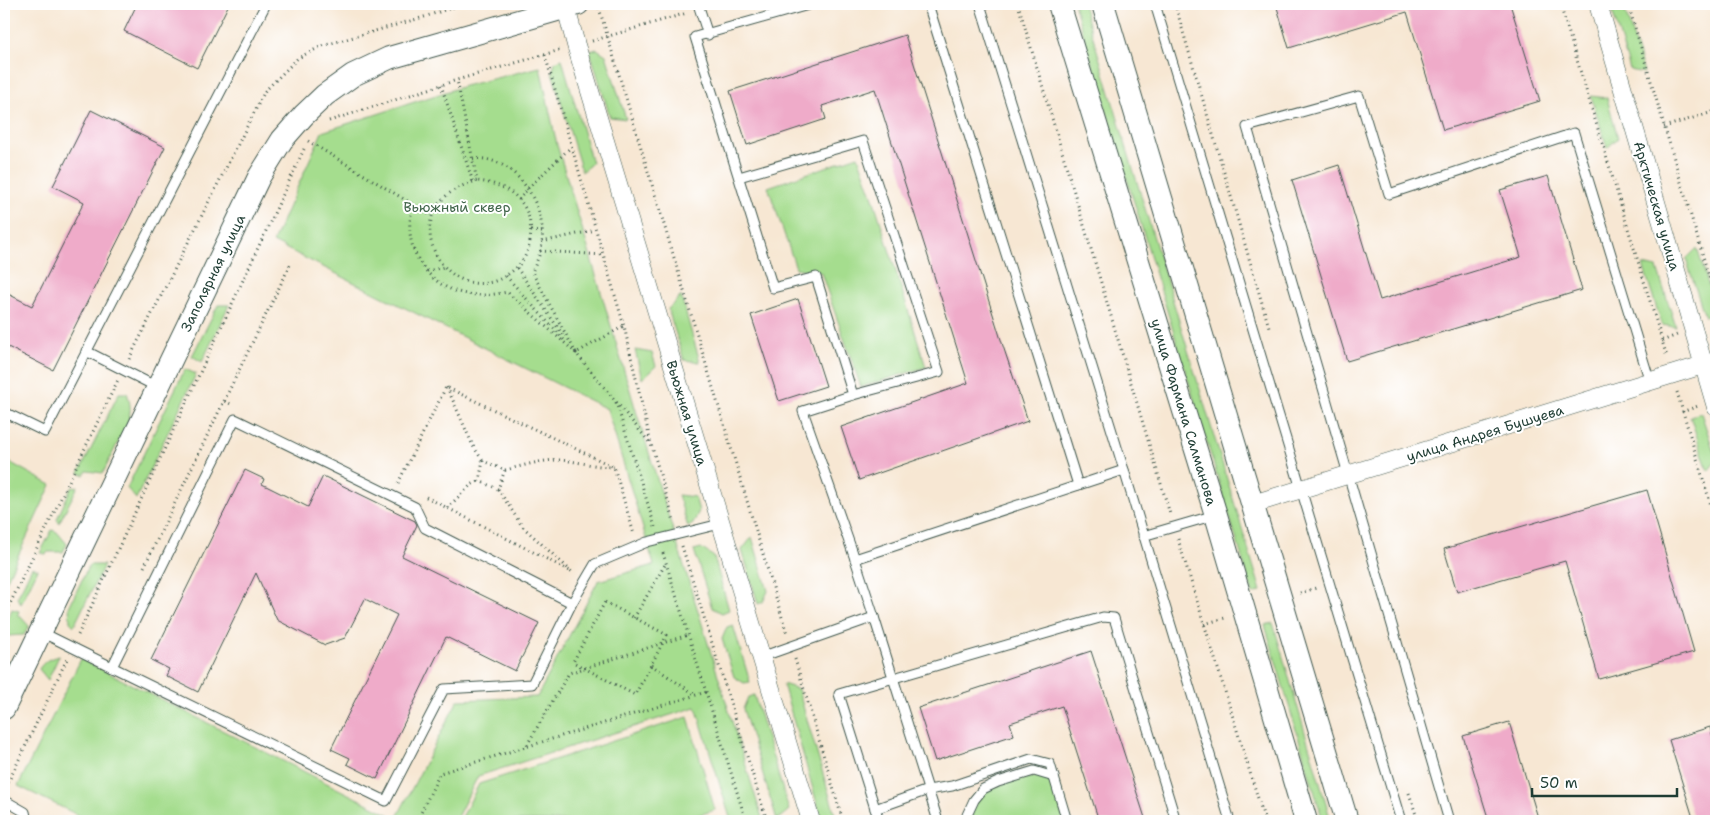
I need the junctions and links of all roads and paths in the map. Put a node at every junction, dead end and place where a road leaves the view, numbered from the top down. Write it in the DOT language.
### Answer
graph roads {
  1 [pos="266,4"];
  2 [pos="463,4"];
  3 [pos="598,4"];
  4 [pos="812,4"];
  5 [pos="928,4"];
  6 [pos="980,4"];
  7 [pos="1018,4"];
  8 [pos="1059,4"];
  9 [pos="1104,4"];
  10 [pos="1155,4"];
  11 [pos="1175,4"];
  12 [pos="1560,4"];
  13 [pos="1598,4"];
  14 [pos="1628,4"];
  15 [pos="570,5"];
  16 [pos="699,6"];
  17 [pos="708,34"];
  18 [pos="607,36"];
  19 [pos="576,45"];
  20 [pos="545,55"];
  21 [pos="457,80"];
  22 [pos="441,85"];
  23 [pos="1716,111"];
  24 [pos="327,122"];
  25 [pos="1664,126"];
  26 [pos="314,134"];
  27 [pos="308,140"];
  28 [pos="571,147"];
  29 [pos="472,159"];
  30 [pos="466,160"];
  31 [pos="738,177"];
  32 [pos="475,181"];
  33 [pos="528,188"];
  34 [pos="519,200"];
  35 [pos="414,205"];
  36 [pos="432,216"];
  37 [pos="531,230"];
  38 [pos="596,230"];
  39 [pos="542,232"];
  40 [pos="542,242"];
  41 [pos="540,250"];
  42 [pos="604,255"];
  43 [pos="290,265"];
  44 [pos="444,267"];
  45 [pos="517,268"];
  46 [pos="427,271"];
  47 [pos="506,276"];
  48 [pos="1716,300"];
  49 [pos="624,326"];
  50 [pos="1271,334"];
  51 [pos="86,351"];
  52 [pos="576,353"];
  53 [pos="1710,363"];
  54 [pos="123,370"];
  55 [pos="1672,376"];
  56 [pos="1650,382"];
  57 [pos="446,387"];
  58 [pos="158,388"];
  59 [pos="852,395"];
  60 [pos="224,401"];
  61 [pos="616,402"];
  62 [pos="1716,408"];
  63 [pos="242,409"];
  64 [pos="4,412"];
  65 [pos="651,444"];
  66 [pos="483,461"];
  67 [pos="614,467"];
  68 [pos="505,470"];
  69 [pos="1124,470"];
  70 [pos="1348,474"];
  71 [pos="389,479"];
  72 [pos="479,481"];
  73 [pos="398,484"];
  74 [pos="1078,486"];
  75 [pos="406,488"];
  76 [pos="498,489"];
  77 [pos="1301,489"];
  78 [pos="422,496"];
  79 [pos="1253,504"];
  80 [pos="447,508"];
  81 [pos="1216,515"];
  82 [pos="1716,522"];
  83 [pos="720,524"];
  84 [pos="1174,527"];
  85 [pos="678,534"];
  86 [pos="1143,536"];
  87 [pos="659,539"];
  88 [pos="638,547"];
  89 [pos="855,559"];
  90 [pos="666,562"];
  91 [pos="142,571"];
  92 [pos="572,603"];
  93 [pos="4,616"];
  94 [pos="874,617"];
  95 [pos="634,618"];
  96 [pos="40,631"];
  97 [pos="688,635"];
  98 [pos="662,644"];
  99 [pos="791,646"];
  100 [pos="72,647"];
  101 [pos="761,657"];
  102 [pos="651,665"];
  103 [pos="112,668"];
  104 [pos="584,668"];
  105 [pos="894,677"];
  106 [pos="706,692"];
  107 [pos="696,695"];
  108 [pos="4,708"];
  109 [pos="527,745"];
  110 [pos="1054,778"];
  111 [pos="1406,784"];
  112 [pos="928,790"];
  113 [pos="4,792"];
  114 [pos="4,800"];
  115 [pos="875,808"];
  116 [pos="27,821"];
  117 [pos="417,821"];
  118 [pos="746,821"];
  119 [pos="767,821"];
  120 [pos="811,821"];
  121 [pos="843,821"];
  122 [pos="879,821"];
  123 [pos="938,821"];
  124 [pos="968,821"];
  125 [pos="1067,821"];
  126 [pos="1176,821"];
  127 [pos="1230,821"];
  128 [pos="1265,821"];
  129 [pos="1306,821"];
  130 [pos="1347,821"];
  131 [pos="1401,821"];
  132 [pos="1418,821"];
  133 [pos="1449,821"];
  1 -- 51 [label="lane"];
  2 -- 54 [label="path"];
  3 -- 18 [label="path"];
  4 -- 17 [label="lane"];
  5 -- 74 [label="lane"];
  6 -- 69 [label="lane"];
  7 -- 84 [label="path"];
  8 -- 81 [label="street, улица Фармана Салманова"];
  9 -- 79 [label="street"];
  10 -- 77 [label="lane"];
  11 -- 50 [label="path"];
  12 -- 55 [label="path"];
  13 -- 53 [label="street, Арктическая улица"];
  14 -- 25 [label="path"];
  15 -- 19 [label="street, Вьюжная улица"];
  15 -- 58 [label="street, Заполярная улица"];
  16 -- 17 [label="lane"];
  16 -- 18 [label="path"];
  17 -- 31 [label="lane"];
  18 -- 19 [label="path"];
  18 -- 99 [label="path"];
  19 -- 20 [label="path"];
  19 -- 83 [label="street, Вьюжная улица"];
  20 -- 21 [label="path"];
  20 -- 28 [label="path"];
  21 -- 22 [label="path"];
  21 -- 29 [label="path"];
  22 -- 24 [label="path"];
  22 -- 30 [label="path"];
  23 -- 25 [label="path"];
  25 -- 48 [label="path"];
  26 -- 27 [label="path"];
  27 -- 35 [label="path"];
  27 -- 100 [label="path"];
  28 -- 33 [label="path"];
  28 -- 38 [label="path"];
  29 -- 30 [label="path"];
  29 -- 32 [label="path"];
  29 -- 33 [label="path"];
  30 -- 32 [label="path"];
  31 -- 59 [label="lane"];
  31 -- 59 [label="lane"];
  32 -- 34 [label="path"];
  32 -- 36 [label="path"];
  33 -- 34 [label="path"];
  33 -- 39 [label="path"];
  34 -- 37 [label="path"];
  35 -- 36 [label="path"];
  35 -- 46 [label="path"];
  36 -- 44 [label="path"];
  37 -- 39 [label="path"];
  37 -- 45 [label="path"];
  38 -- 40 [label="path"];
  38 -- 42 [label="path"];
  39 -- 40 [label="path"];
  40 -- 41 [label="path"];
  41 -- 42 [label="path"];
  41 -- 52 [label="path"];
  42 -- 49 [label="path"];
  43 -- 60 [label="path"];
  44 -- 46 [label="path"];
  44 -- 47 [label="path"];
  45 -- 47 [label="path"];
  45 -- 52 [label="path"];
  46 -- 52 [label="path"];
  47 -- 52 [label="path"];
  49 -- 52 [label="path"];
  49 -- 65 [label="path"];
  51 -- 54 [label="lane"];
  51 -- 64 [label="lane"];
  52 -- 61 [label="path"];
  53 -- 55 [label="street, улица Андрея Бушуева"];
  53 -- 62 [label="street, Арктическая улица"];
  54 -- 58 [label="lane"];
  54 -- 93 [label="path"];
  55 -- 56 [label="street, улица Андрея Бушуева"];
  55 -- 82 [label="path"];
  56 -- 70 [label="street, улица Андрея Бушуева"];
  56 -- 70 [label="lane"];
  57 -- 66 [label="path"];
  57 -- 67 [label="path"];
  57 -- 73 [label="path"];
  58 -- 96 [label="street, Заполярная улица"];
  59 -- 89 [label="lane"];
  60 -- 63 [label="path"];
  60 -- 91 [label="path"];
  61 -- 65 [label="path"];
  61 -- 87 [label="path"];
  65 -- 85 [label="path"];
  66 -- 68 [label="path"];
  66 -- 72 [label="path"];
  67 -- 68 [label="path"];
  67 -- 88 [label="path"];
  68 -- 76 [label="path"];
  69 -- 74 [label="lane"];
  69 -- 86 [label="lane"];
  70 -- 77 [label="street, улица Андрея Бушуева"];
  70 -- 133 [label="lane"];
  71 -- 73 [label="path"];
  72 -- 76 [label="path"];
  72 -- 80 [label="path"];
  73 -- 75 [label="path"];
  74 -- 89 [label="lane"];
  76 -- 80 [label="path"];
  77 -- 79 [label="street, улица Андрея Бушуева"];
  77 -- 131 [label="lane"];
  78 -- 80 [label="path"];
  79 -- 130 [label="street"];
  81 -- 84 [label="lane"];
  81 -- 129 [label="street, улица Фармана Салманова"];
  83 -- 85 [label="lane"];
  83 -- 101 [label="street, Вьюжная улица"];
  84 -- 86 [label="lane"];
  84 -- 128 [label="path"];
  85 -- 87 [label="lane"];
  85 -- 119 [label="path"];
  86 -- 127 [label="lane"];
  87 -- 88 [label="lane"];
  87 -- 90 [label="path"];
  88 -- 92 [label="lane"];
  89 -- 94 [label="lane"];
  90 -- 95 [label="path"];
  90 -- 97 [label="path"];
  92 -- 103 [label="lane"];
  92 -- 103 [label="lane"];
  94 -- 99 [label="lane"];
  94 -- 105 [label="lane"];
  95 -- 98 [label="path"];
  95 -- 104 [label="path"];
  96 -- 100 [label="lane"];
  96 -- 108 [label="street, Заполярная улица"];
  97 -- 98 [label="path"];
  97 -- 106 [label="path"];
  98 -- 102 [label="path"];
  98 -- 104 [label="path"];
  99 -- 101 [label="lane"];
  99 -- 121 [label="path"];
  100 -- 103 [label="lane"];
  100 -- 113 [label="path"];
  101 -- 120 [label="street, Вьюжная улица"];
  102 -- 104 [label="path"];
  102 -- 107 [label="path"];
  104 -- 109 [label="path"];
  105 -- 112 [label="lane"];
  105 -- 115 [label="lane"];
  105 -- 126 [label="lane"];
  106 -- 107 [label="path"];
  106 -- 118 [label="path"];
  107 -- 109 [label="path"];
  109 -- 117 [label="path"];
  110 -- 112 [label="lane"];
  110 -- 124 [label="lane"];
  110 -- 125 [label="lane"];
  111 -- 132 [label="path"];
  112 -- 115 [label="lane"];
  112 -- 123 [label="lane"];
  114 -- 116 [label="lane"];
  115 -- 122 [label="lane"];
}
